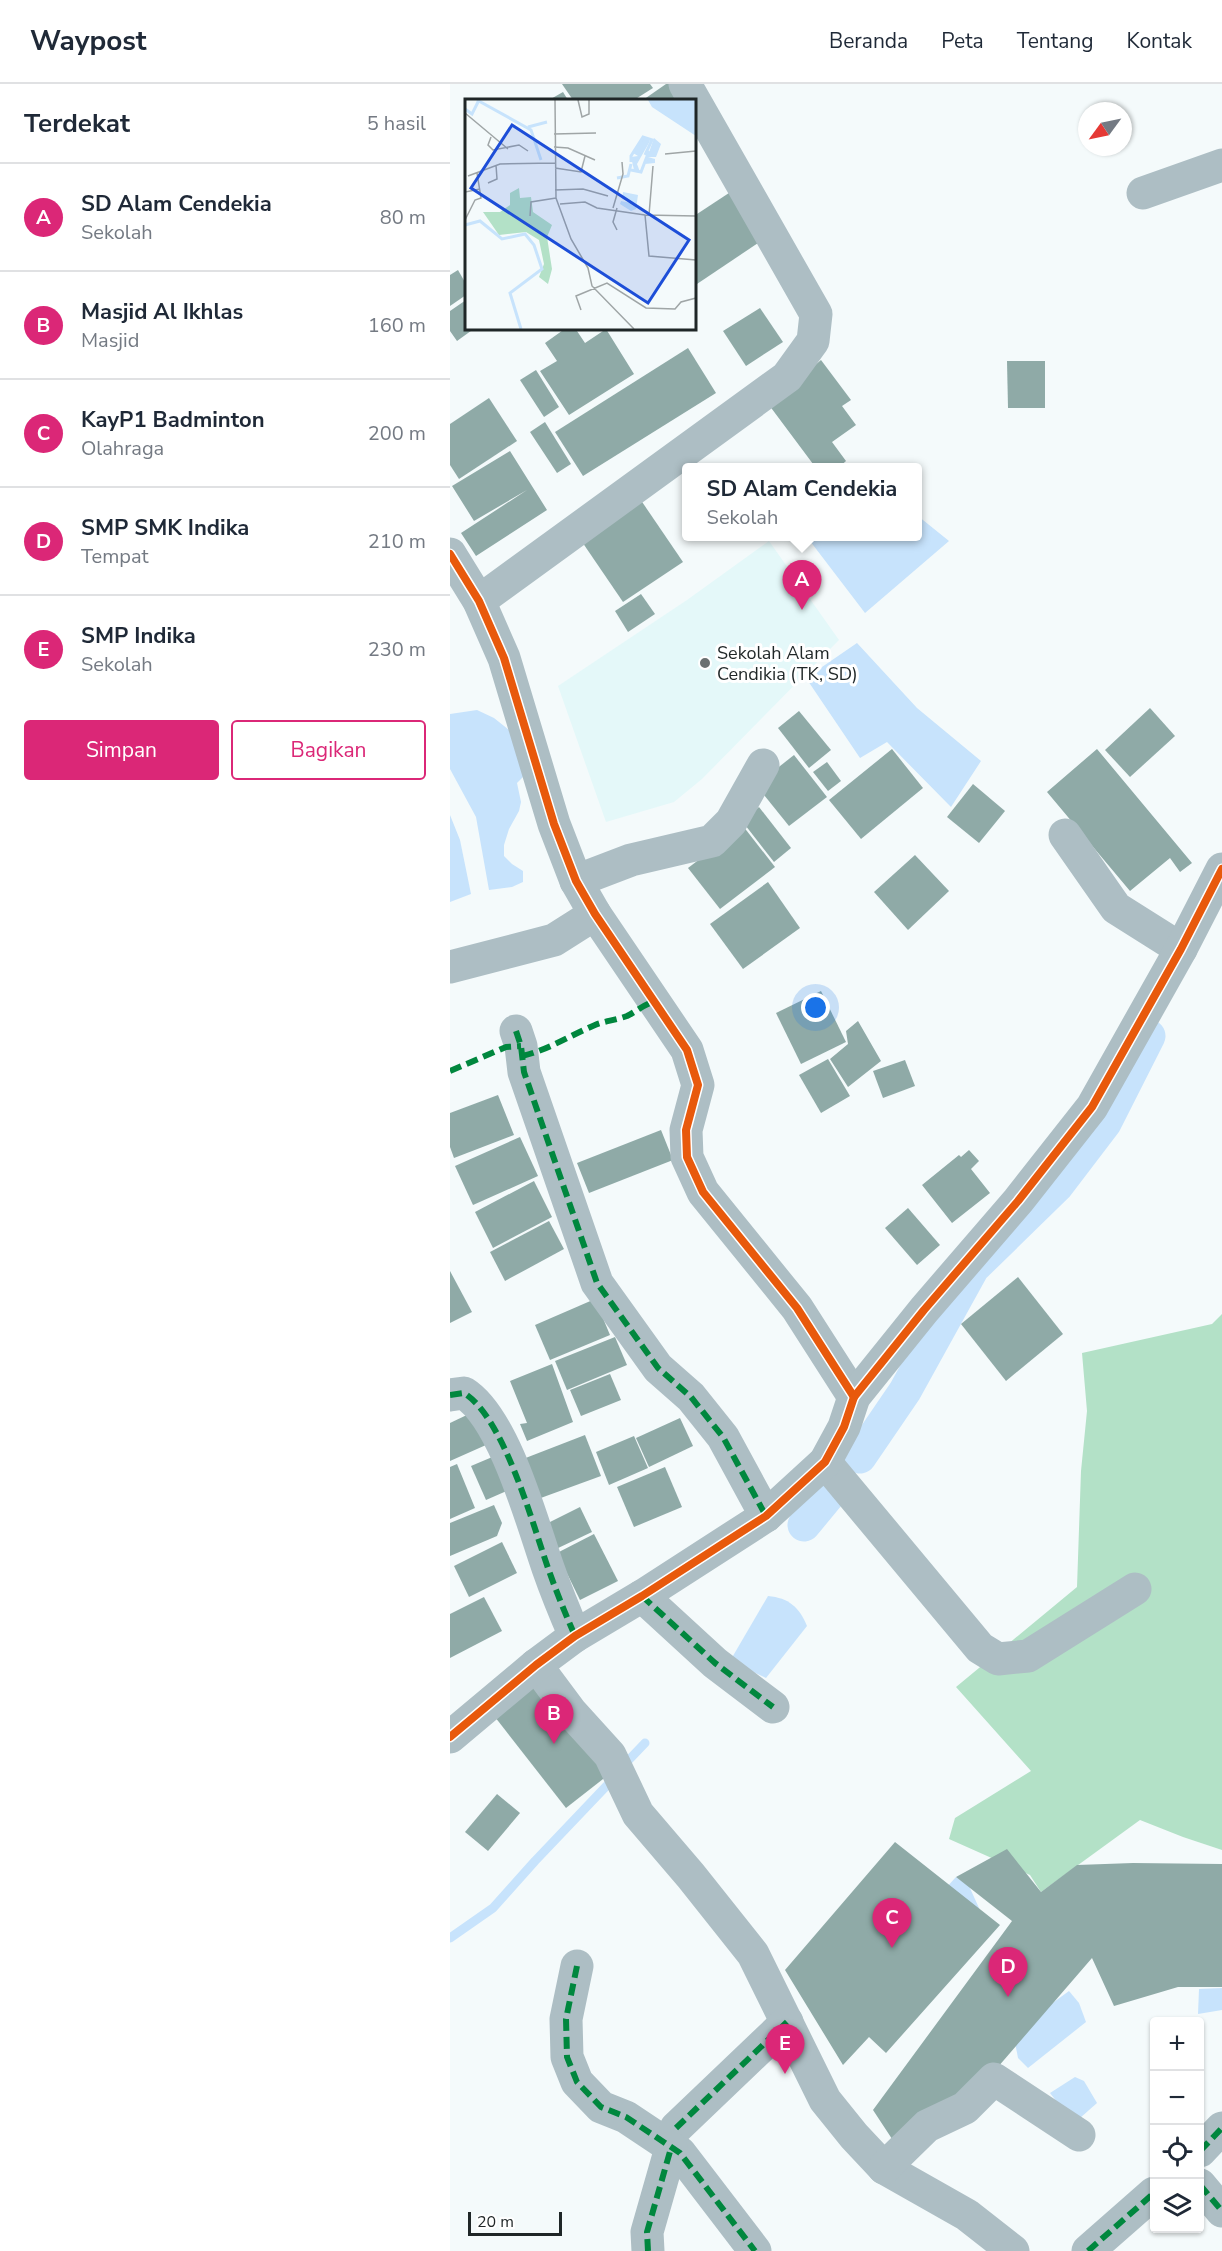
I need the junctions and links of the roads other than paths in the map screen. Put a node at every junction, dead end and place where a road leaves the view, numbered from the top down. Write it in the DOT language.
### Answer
graph roads {
  1 [pos="685,84"];
  2 [pos="694,99"];
  3 [pos="696,103"];
  4 [pos="1222,165"];
  5 [pos="1143,193"];
  6 [pos="453,564"];
  7 [pos="479,601"];
  8 [pos="763,765"];
  9 [pos="1065,835"];
  10 [pos="1222,869"];
  11 [pos="576,881"];
  12 [pos="595,914"];
  13 [pos="1181,949"];
  14 [pos="450,967"];
  15 [pos="516,1031"];
  16 [pos="450,1395"];
  17 [pos="854,1397"];
  18 [pos="825,1462"];
  19 [pos="766,1516"];
  20 [pos="1135,1589"];
  21 [pos="642,1596"];
  22 [pos="574,1636"];
  23 [pos="536,1665"];
  24 [pos="773,1707"];
  25 [pos="450,1737"];
  26 [pos="577,1965"];
  27 [pos="787,2022"];
  28 [pos="1222,2128"];
  29 [pos="1079,2135"];
  30 [pos="674,2138"];
  31 [pos="1204,2147"];
  32 [pos="884,2168"];
  33 [pos="1204,2190"];
  34 [pos="1150,2197"];
  35 [pos="1222,2211"];
  36 [pos="648,2251"];
  37 [pos="755,2251"];
  38 [pos="1013,2251"];
  39 [pos="1088,2251"];
  1 -- 2 [label="street"];
  3 -- 7 [label="street"];
  4 -- 5 [label="street"];
  6 -- 7 [label="street"];
  7 -- 11 [label="street"];
  8 -- 11 [label="street"];
  9 -- 13 [label="street"];
  10 -- 13 [label="street"];
  11 -- 12 [label="street"];
  12 -- 14 [label="street"];
  12 -- 17 [label="street"];
  13 -- 17 [label="street"];
  15 -- 19 [label="street"];
  16 -- 22 [label="street"];
  17 -- 18 [label="street"];
  18 -- 19 [label="street"];
  18 -- 20 [label="street"];
  19 -- 21 [label="street"];
  21 -- 22 [label="street"];
  21 -- 24 [label="street"];
  22 -- 23 [label="street"];
  23 -- 25 [label="street"];
  23 -- 27 [label="street"];
  26 -- 30 [label="street"];
  27 -- 30 [label="street"];
  27 -- 32 [label="street"];
  28 -- 31 [label="street"];
  29 -- 32 [label="street"];
  30 -- 36 [label="street"];
  30 -- 37 [label="street"];
  32 -- 38 [label="street"];
  33 -- 35 [label="street"];
  34 -- 39 [label="street"];
}
